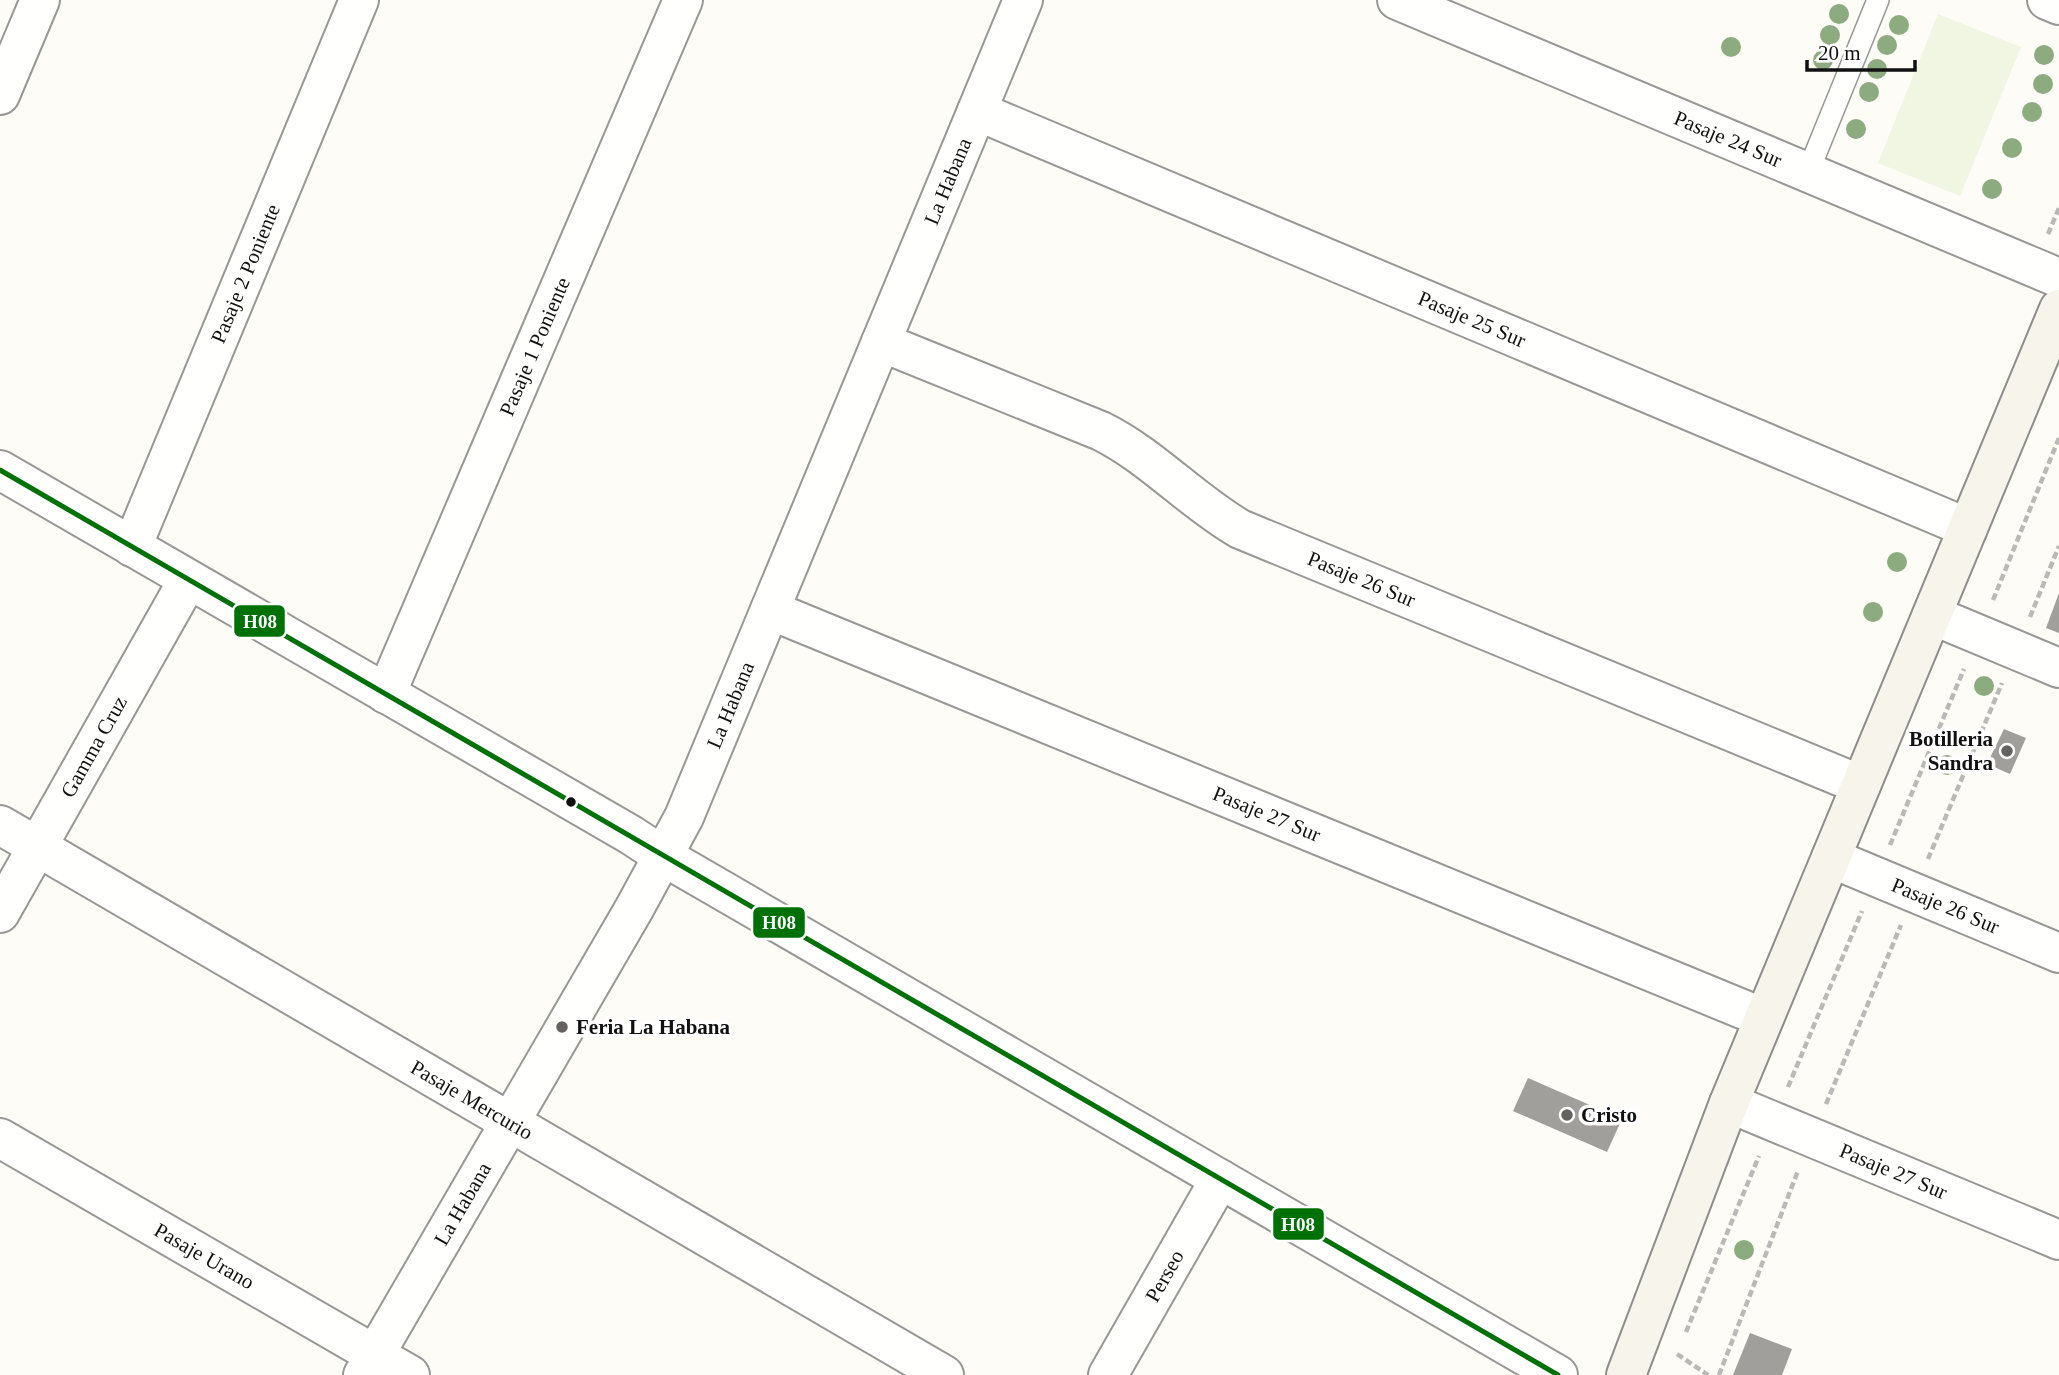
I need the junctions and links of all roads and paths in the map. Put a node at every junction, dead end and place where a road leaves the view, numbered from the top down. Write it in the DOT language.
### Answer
graph roads {
  1 [pos="40,0"];
  2 [pos="359,0"];
  3 [pos="683,0"];
  4 [pos="1023,0"];
  5 [pos="1397,0"];
  6 [pos="1878,0"];
  7 [pos="2046,0"];
  8 [pos="2059,5"];
  9 [pos="0,95"];
  10 [pos="977,111"];
  11 [pos="1808,173"];
  12 [pos="2059,278"];
  13 [pos="2059,309"];
  14 [pos="881,342"];
  15 [pos="2047,371"];
  16 [pos="0,470"];
  17 [pos="1968,528"];
  18 [pos="132,547"];
  19 [pos="2059,547"];
  20 [pos="188,580"];
  21 [pos="770,610"];
  22 [pos="1931,615"];
  23 [pos="2016,650"];
  24 [pos="2059,668"];
  25 [pos="386,694"];
  26 [pos="1861,785"];
  27 [pos="0,825"];
  28 [pos="37,847"];
  29 [pos="663,856"];
  30 [pos="1831,858"];
  31 [pos="1914,893"];
  32 [pos="0,913"];
  33 [pos="2059,953"];
  34 [pos="1765,1018"];
  35 [pos="1729,1102"];
  36 [pos="509,1122"];
  37 [pos="1812,1137"];
  38 [pos="0,1138"];
  39 [pos="1220,1179"];
  40 [pos="2059,1240"];
  41 [pos="1677,1354"];
  42 [pos="368,1365"];
  43 [pos="410,1375"];
  44 [pos="944,1375"];
  45 [pos="1108,1375"];
  46 [pos="1558,1375"];
  47 [pos="1626,1375"];
  48 [pos="1708,1375"];
  49 [pos="1719,1375"];
  1 -- 9 [label="street"];
  2 -- 18 [label="street, Pasaje 2 Poniente"];
  3 -- 25 [label="street, Pasaje 1 Poniente"];
  4 -- 10 [label="street, La Habana"];
  5 -- 11 [label="street, Pasaje 24 Sur"];
  6 -- 11 [label="lane"];
  7 -- 8 [label="street"];
  10 -- 14 [label="street, La Habana"];
  10 -- 17 [label="street, Pasaje 25 Sur"];
  11 -- 12 [label="street, Pasaje 24 Sur"];
  13 -- 15 [label="main road"];
  14 -- 21 [label="street, La Habana"];
  14 -- 26 [label="street, Pasaje 26 Sur"];
  15 -- 17 [label="main road"];
  16 -- 18 [label="street"];
  17 -- 22 [label="main road"];
  18 -- 20 [label="street"];
  19 -- 23 [label="path"];
  20 -- 25 [label="street"];
  20 -- 28 [label="street, Gamma Cruz"];
  21 -- 29 [label="street, La Habana"];
  21 -- 34 [label="street, Pasaje 27 Sur"];
  22 -- 23 [label="street"];
  22 -- 26 [label="main road"];
  23 -- 24 [label="street"];
  23 -- 31 [label="path"];
  25 -- 29 [label="street"];
  26 -- 30 [label="main road"];
  27 -- 28 [label="street, Pasaje Mercurio"];
  28 -- 32 [label="street, Gamma Cruz"];
  28 -- 36 [label="street, Pasaje Mercurio"];
  29 -- 36 [label="street, La Habana"];
  29 -- 39 [label="street"];
  30 -- 31 [label="street, Pasaje 26 Sur"];
  30 -- 34 [label="main road"];
  31 -- 33 [label="street, Pasaje 26 Sur"];
  31 -- 37 [label="path"];
  34 -- 35 [label="main road"];
  35 -- 37 [label="street, Pasaje 27 Sur"];
  35 -- 47 [label="main road"];
  36 -- 42 [label="street, La Habana"];
  36 -- 44 [label="street, Pasaje Mercurio"];
  37 -- 40 [label="street, Pasaje 27 Sur"];
  37 -- 49 [label="path"];
  38 -- 42 [label="street, Pasaje Urano"];
  39 -- 45 [label="street, Perseo"];
  39 -- 46 [label="street"];
  41 -- 48 [label="path"];
  42 -- 43 [label="street, Pasaje Urano"];
}
